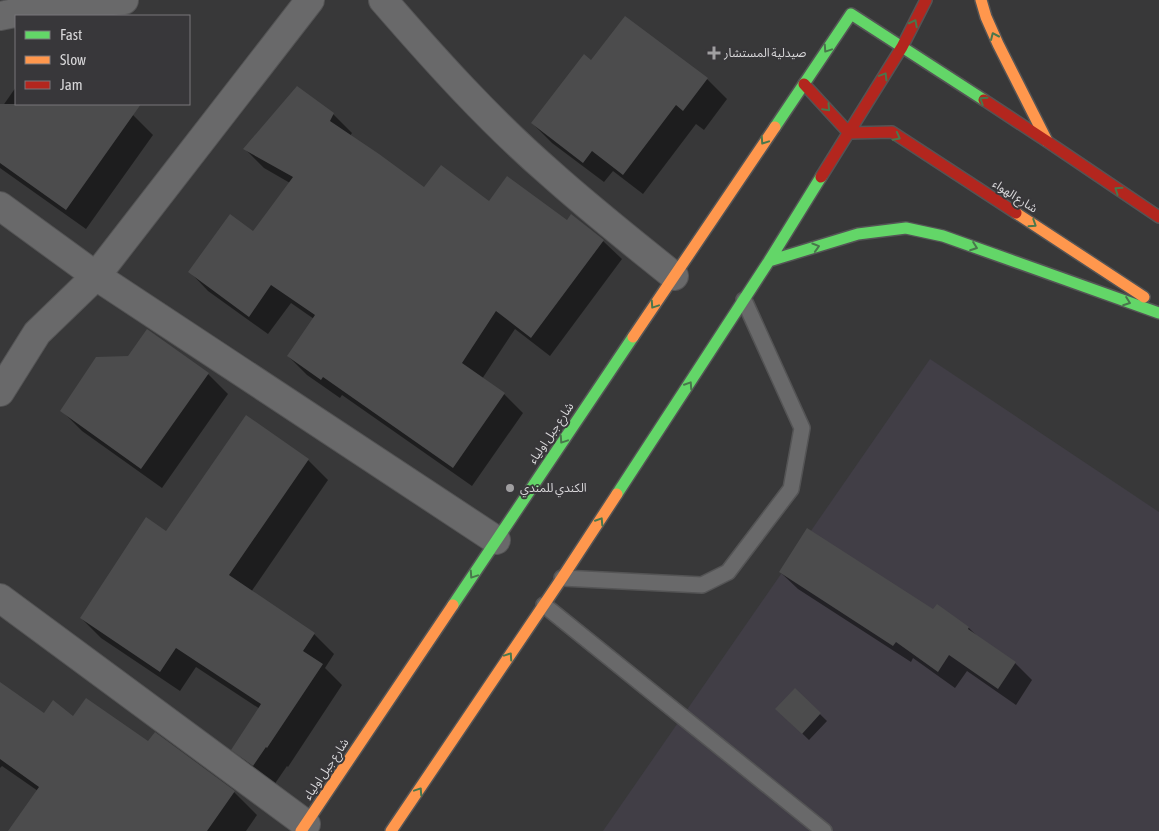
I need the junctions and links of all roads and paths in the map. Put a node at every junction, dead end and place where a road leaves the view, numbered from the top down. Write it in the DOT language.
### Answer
graph roads {
  1 [pos="124,0"];
  2 [pos="310,0"];
  3 [pos="383,0"];
  4 [pos="926,0"];
  5 [pos="981,0"];
  6 [pos="0,16"];
  7 [pos="902,47"];
  8 [pos="804,84"];
  9 [pos="850,133"];
  10 [pos="1048,142"];
  11 [pos="0,206"];
  12 [pos="1159,217"];
  13 [pos="769,261"];
  14 [pos="96,276"];
  15 [pos="674,276"];
  16 [pos="744,300"];
  17 [pos="1159,306"];
  18 [pos="1159,313"];
  19 [pos="0,392"];
  20 [pos="496,540"];
  21 [pos="562,578"];
  22 [pos="0,598"];
  23 [pos="544,605"];
  24 [pos="303,828"];
  25 [pos="391,831"];
  26 [pos="824,831"];
  1 -- 6 [label="street"];
  2 -- 14 [label="street"];
  3 -- 15 [label="street"];
  7 -- 4 [label="main road, one-way"];
  10 -- 5 [label="main road, one-way"];
  7 -- 8 [label="main road, شارع جبل اولياء, one-way"];
  9 -- 7 [label="main road, one-way"];
  10 -- 7 [label="main road, one-way"];
  8 -- 9 [label="main road, one-way"];
  8 -- 15 [label="main road, شارع جبل اولياء, one-way"];
  9 -- 13 [label="main road"];
  9 -- 17 [label="main road, شارع الهواء, one-way"];
  12 -- 10 [label="main road, one-way"];
  11 -- 14 [label="street"];
  13 -- 16 [label="main road"];
  13 -- 18 [label="main road, one-way"];
  14 -- 19 [label="street"];
  14 -- 20 [label="street"];
  15 -- 20 [label="main road, شارع جبل اولياء, one-way"];
  21 -- 16 [label="main road, one-way"];
  16 -- 21 [label="lane"];
  20 -- 24 [label="main road, شارع جبل اولياء, one-way"];
  21 -- 23 [label="main road"];
  22 -- 24 [label="street"];
  25 -- 23 [label="main road, one-way"];
  23 -- 26 [label="lane"];
}
